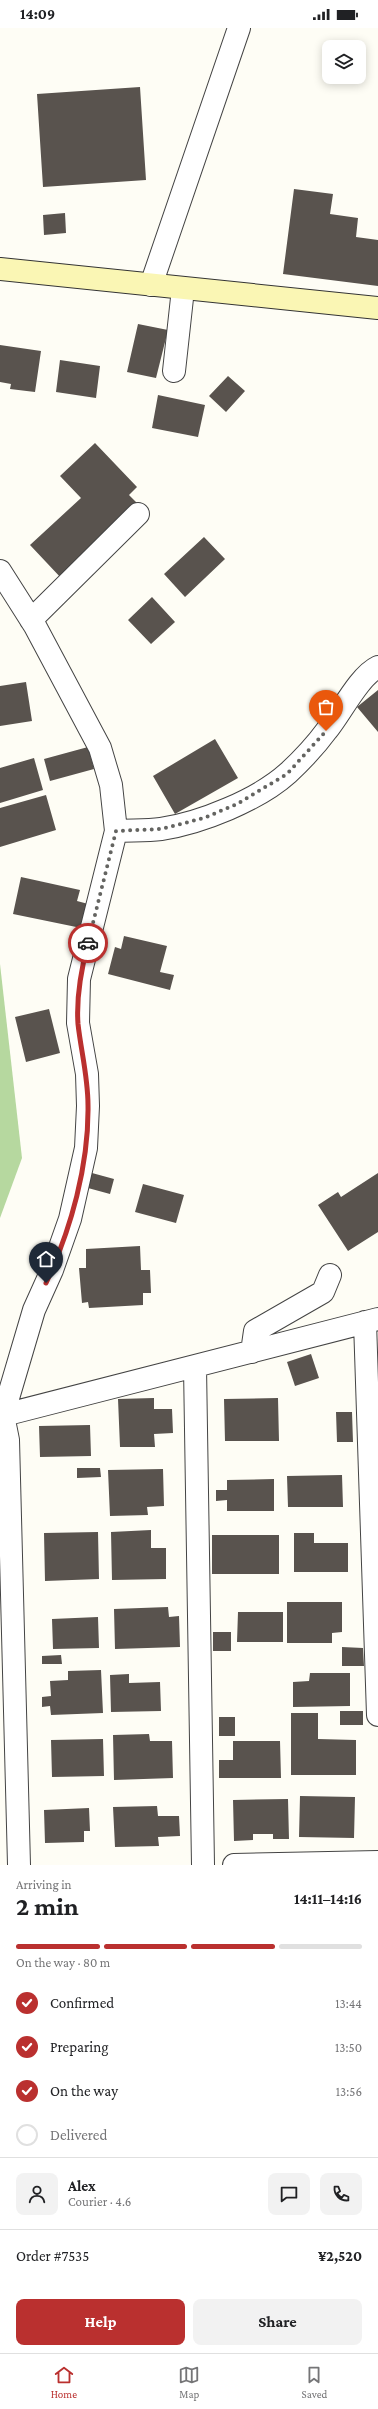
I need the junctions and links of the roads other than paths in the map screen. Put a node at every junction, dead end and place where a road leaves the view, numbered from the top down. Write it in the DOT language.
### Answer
graph roads {
  1 [pos="239,28"];
  2 [pos="0,269"];
  3 [pos="151,284"];
  4 [pos="183,289"];
  5 [pos="378,308"];
  6 [pos="174,371"];
  7 [pos="138,514"];
  8 [pos="0,571"];
  9 [pos="31,620"];
  10 [pos="378,667"];
  11 [pos="116,831"];
  12 [pos="330,1275"];
  13 [pos="372,1320"];
  14 [pos="252,1352"];
  15 [pos="195,1367"];
  16 [pos="2,1416"];
  17 [pos="378,1715"];
  18 [pos="378,1862"];
  19 [pos="19,1865"];
  20 [pos="203,1865"];
  21 [pos="234,1865"];
  1 -- 3 [label="street"];
  2 -- 3 [label="street"];
  3 -- 4 [label="street"];
  4 -- 5 [label="street"];
  4 -- 6 [label="street"];
  7 -- 9 [label="street"];
  8 -- 9 [label="street"];
  9 -- 11 [label="street"];
  10 -- 11 [label="street"];
  11 -- 16 [label="street"];
  12 -- 14 [label="street"];
  13 -- 14 [label="street"];
  13 -- 17 [label="street"];
  14 -- 15 [label="street"];
  15 -- 16 [label="street"];
  15 -- 20 [label="street"];
  16 -- 19 [label="street"];
  18 -- 21 [label="street"];
}
